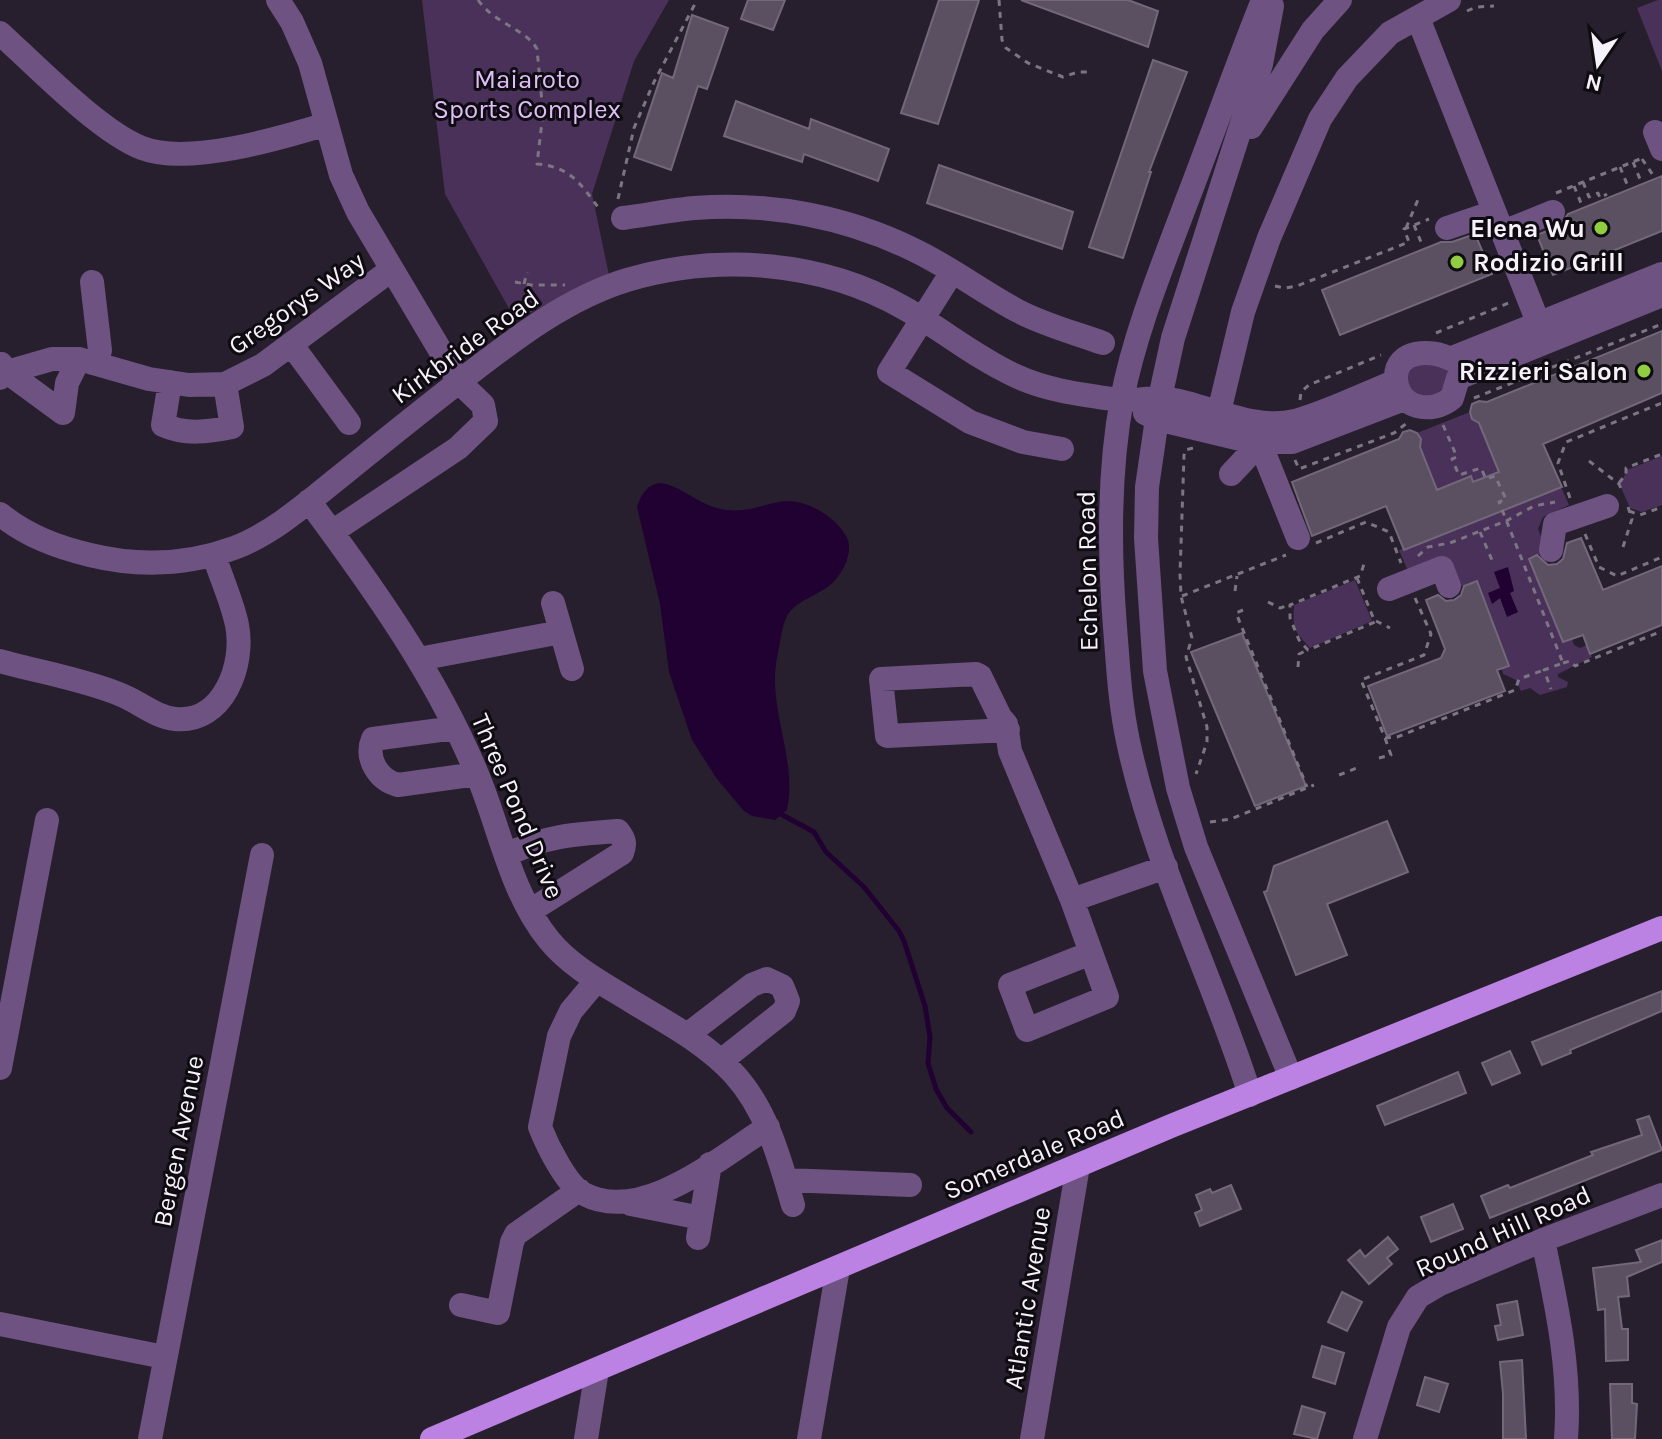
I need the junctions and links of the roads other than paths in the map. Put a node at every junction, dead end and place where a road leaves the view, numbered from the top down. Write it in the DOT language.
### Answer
graph roads {
  1 [pos="278,0"];
  2 [pos="1263,0"];
  3 [pos="1272,0"];
  4 [pos="1340,0"];
  5 [pos="1458,6"];
  6 [pos="1418,18"];
  7 [pos="0,33"];
  8 [pos="327,124"];
  9 [pos="1232,156"];
  10 [pos="1554,203"];
  11 [pos="614,210"];
  12 [pos="1498,222"];
  13 [pos="1439,223"];
  14 [pos="391,270"];
  15 [pos="952,272"];
  16 [pos="1662,274"];
  17 [pos="92,282"];
  18 [pos="1662,295"];
  19 [pos="924,319"];
  20 [pos="1542,332"];
  21 [pos="1103,343"];
  22 [pos="291,344"];
  23 [pos="88,361"];
  24 [pos="2,371"];
  25 [pos="170,382"];
  26 [pos="459,382"];
  27 [pos="225,384"];
  28 [pos="1400,390"];
  29 [pos="1122,400"];
  30 [pos="1158,409"];
  31 [pos="1219,412"];
  32 [pos="349,423"];
  33 [pos="1260,443"];
  34 [pos="1062,449"];
  35 [pos="1231,474"];
  36 [pos="309,501"];
  37 [pos="1618,508"];
  38 [pos="0,514"];
  39 [pos="332,532"];
  40 [pos="1298,538"];
  41 [pos="1551,550"];
  42 [pos="214,555"];
  43 [pos="1449,586"];
  44 [pos="1400,590"];
  45 [pos="553,603"];
  46 [pos="561,632"];
  47 [pos="419,659"];
  48 [pos="0,661"];
  49 [pos="572,669"];
  50 [pos="455,728"];
  51 [pos="1008,730"];
  52 [pos="477,774"];
  53 [pos="47,820"];
  54 [pos="262,855"];
  55 [pos="506,855"];
  56 [pos="1166,867"];
  57 [pos="1072,900"];
  58 [pos="530,911"];
  59 [pos="1662,928"];
  60 [pos="1091,953"];
  61 [pos="597,980"];
  62 [pos="687,1035"];
  63 [pos="721,1061"];
  64 [pos="0,1068"];
  65 [pos="1291,1078"];
  66 [pos="1250,1095"];
  67 [pos="768,1127"];
  68 [pos="710,1164"];
  69 [pos="1078,1166"];
  70 [pos="786,1180"];
  71 [pos="910,1185"];
  72 [pos="579,1190"];
  73 [pos="1662,1195"];
  74 [pos="625,1203"];
  75 [pos="793,1205"];
  76 [pos="1543,1240"];
  77 [pos="838,1268"];
  78 [pos="461,1305"];
  79 [pos="0,1324"];
  80 [pos="164,1357"];
  81 [pos="597,1370"];
  82 [pos="150,1439"];
  83 [pos="432,1439"];
  84 [pos="587,1439"];
  85 [pos="809,1439"];
  86 [pos="1032,1439"];
  87 [pos="1365,1439"];
  88 [pos="1566,1439"];
  1 -- 8 [label="street"];
  2 -- 29 [label="street, Echelon Road"];
  3 -- 9 [label="street"];
  4 -- 9 [label="street"];
  5 -- 6 [label="street"];
  6 -- 12 [label="street"];
  6 -- 31 [label="street"];
  7 -- 8 [label="street"];
  8 -- 14 [label="street"];
  9 -- 30 [label="street"];
  10 -- 12 [label="street"];
  11 -- 15 [label="street"];
  12 -- 13 [label="street"];
  12 -- 20 [label="street"];
  14 -- 22 [label="street, Gregorys Way"];
  14 -- 26 [label="street"];
  15 -- 19 [label="street"];
  15 -- 21 [label="street"];
  16 -- 20 [label="street"];
  17 -- 23 [label="street"];
  18 -- 20 [label="street"];
  19 -- 26 [label="street, Kirkbride Road"];
  19 -- 29 [label="street, Kirkbride Road"];
  19 -- 34 [label="street"];
  20 -- 28 [label="street"];
  20 -- 28 [label="street"];
  22 -- 27 [label="street, Gregorys Way"];
  22 -- 32 [label="street"];
  23 -- 24 [label="street, Gregorys Way"];
  23 -- 24 [label="street"];
  23 -- 25 [label="street, Gregorys Way"];
  25 -- 27 [label="street, Gregorys Way"];
  25 -- 27 [label="street"];
  26 -- 36 [label="street, Kirkbride Road"];
  26 -- 39 [label="street"];
  28 -- 31 [label="street"];
  28 -- 33 [label="street"];
  29 -- 30 [label="street, Kirkbride Road"];
  29 -- 56 [label="street, Echelon Road"];
  30 -- 31 [label="street"];
  30 -- 33 [label="street"];
  30 -- 65 [label="street"];
  33 -- 35 [label="street"];
  33 -- 40 [label="street"];
  36 -- 39 [label="street, Three Pond Drive"];
  36 -- 42 [label="street, Kirkbride Road"];
  37 -- 41 [label="street"];
  38 -- 42 [label="street, Kirkbride Road"];
  39 -- 47 [label="street, Three Pond Drive"];
  42 -- 48 [label="street"];
  43 -- 44 [label="street"];
  45 -- 46 [label="street"];
  46 -- 47 [label="street"];
  46 -- 49 [label="street"];
  47 -- 50 [label="street, Three Pond Drive"];
  50 -- 52 [label="street, Three Pond Drive"];
  50 -- 52 [label="street"];
  51 -- 51 [label="street"];
  51 -- 57 [label="street"];
  52 -- 55 [label="street, Three Pond Drive"];
  53 -- 64 [label="street"];
  54 -- 80 [label="street, Bergen Avenue"];
  55 -- 58 [label="street, Three Pond Drive"];
  55 -- 58 [label="street"];
  56 -- 57 [label="street"];
  56 -- 66 [label="street, Echelon Road"];
  57 -- 60 [label="street"];
  58 -- 61 [label="street, Three Pond Drive"];
  59 -- 65 [label="main road, Somerdale Road"];
  61 -- 62 [label="street, Three Pond Drive"];
  61 -- 72 [label="street"];
  62 -- 63 [label="street, Three Pond Drive"];
  62 -- 63 [label="street"];
  63 -- 67 [label="street, Three Pond Drive"];
  65 -- 66 [label="main road, Somerdale Road"];
  66 -- 69 [label="main road, Somerdale Road"];
  67 -- 68 [label="street"];
  67 -- 70 [label="street, Three Pond Drive"];
  68 -- 74 [label="street"];
  68 -- 74 [label="street"];
  69 -- 77 [label="main road, Somerdale Road"];
  69 -- 86 [label="street, Atlantic Avenue"];
  70 -- 71 [label="street"];
  70 -- 75 [label="street, Three Pond Drive"];
  72 -- 74 [label="street"];
  72 -- 78 [label="street"];
  73 -- 76 [label="street, Round Hill Road"];
  76 -- 87 [label="street, Round Hill Road"];
  76 -- 88 [label="street"];
  77 -- 81 [label="main road, Somerdale Road"];
  77 -- 85 [label="street"];
  79 -- 80 [label="street"];
  80 -- 82 [label="street, Bergen Avenue"];
  81 -- 83 [label="main road, Somerdale Road"];
  81 -- 84 [label="street"];
}
